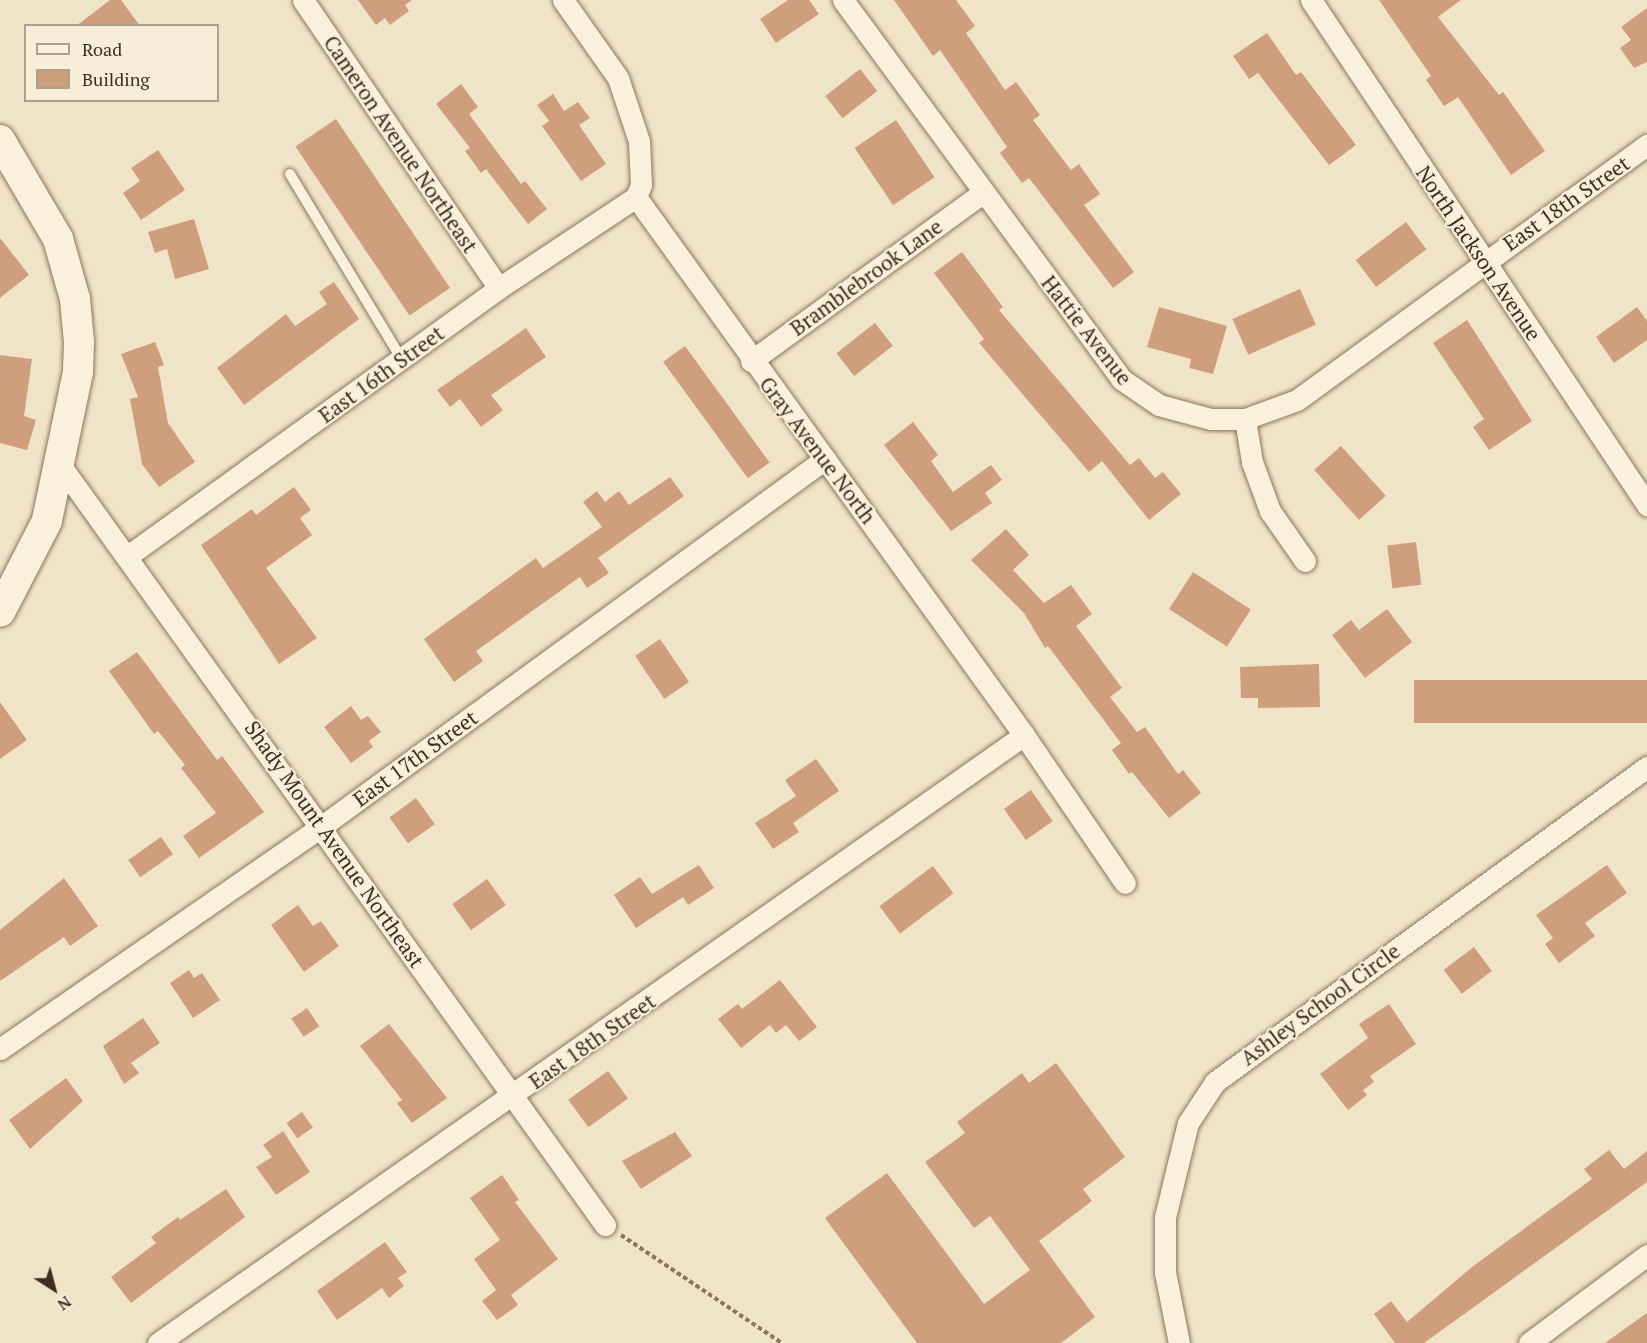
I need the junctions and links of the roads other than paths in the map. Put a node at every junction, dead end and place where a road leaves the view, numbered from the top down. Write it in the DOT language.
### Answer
graph roads {
  1 [pos="303,0"];
  2 [pos="563,0"];
  3 [pos="843,0"];
  4 [pos="1311,0"];
  5 [pos="0,140"];
  6 [pos="1647,145"];
  7 [pos="290,174"];
  8 [pos="982,193"];
  9 [pos="636,197"];
  10 [pos="1484,260"];
  11 [pos="499,288"];
  12 [pos="401,358"];
  13 [pos="751,361"];
  14 [pos="1245,419"];
  15 [pos="825,459"];
  16 [pos="61,466"];
  17 [pos="1647,505"];
  18 [pos="129,555"];
  19 [pos="1305,561"];
  20 [pos="0,612"];
  21 [pos="1024,735"];
  22 [pos="1647,767"];
  23 [pos="322,826"];
  24 [pos="1125,883"];
  25 [pos="0,1049"];
  26 [pos="513,1097"];
  27 [pos="605,1225"];
  28 [pos="1647,1255"];
  29 [pos="158,1343"];
  30 [pos="1179,1343"];
  31 [pos="1529,1343"];
  1 -- 11 [label="street, Cameron Avenue Northeast"];
  2 -- 9 [label="street"];
  3 -- 8 [label="street, Hattie Avenue"];
  4 -- 10 [label="street, North Jackson Avenue"];
  5 -- 16 [label="street"];
  6 -- 10 [label="street, East 18th Street"];
  7 -- 12 [label="lane"];
  8 -- 13 [label="street, Bramblebrook Lane"];
  8 -- 14 [label="street, Hattie Avenue"];
  9 -- 11 [label="street, East 16th Street"];
  9 -- 13 [label="street, Gray Avenue North"];
  10 -- 14 [label="street, Hattie Avenue"];
  10 -- 17 [label="street, North Jackson Avenue"];
  11 -- 12 [label="street, East 16th Street"];
  12 -- 18 [label="street, East 16th Street"];
  13 -- 15 [label="street, Gray Avenue North"];
  14 -- 19 [label="street"];
  15 -- 21 [label="street, Gray Avenue North"];
  15 -- 23 [label="street, East 17th Street"];
  16 -- 18 [label="street, Shady Mount Avenue Northeast"];
  16 -- 20 [label="street"];
  18 -- 23 [label="street, Shady Mount Avenue Northeast"];
  21 -- 24 [label="street, Gray Avenue North"];
  21 -- 26 [label="street, East 18th Street"];
  22 -- 30 [label="street, Ashley School Circle"];
  23 -- 25 [label="street, East 17th Street"];
  23 -- 26 [label="street, Shady Mount Avenue Northeast"];
  26 -- 27 [label="street, Shady Mount Avenue Northeast"];
  26 -- 29 [label="street, East 18th Street"];
  28 -- 31 [label="street"];
}
